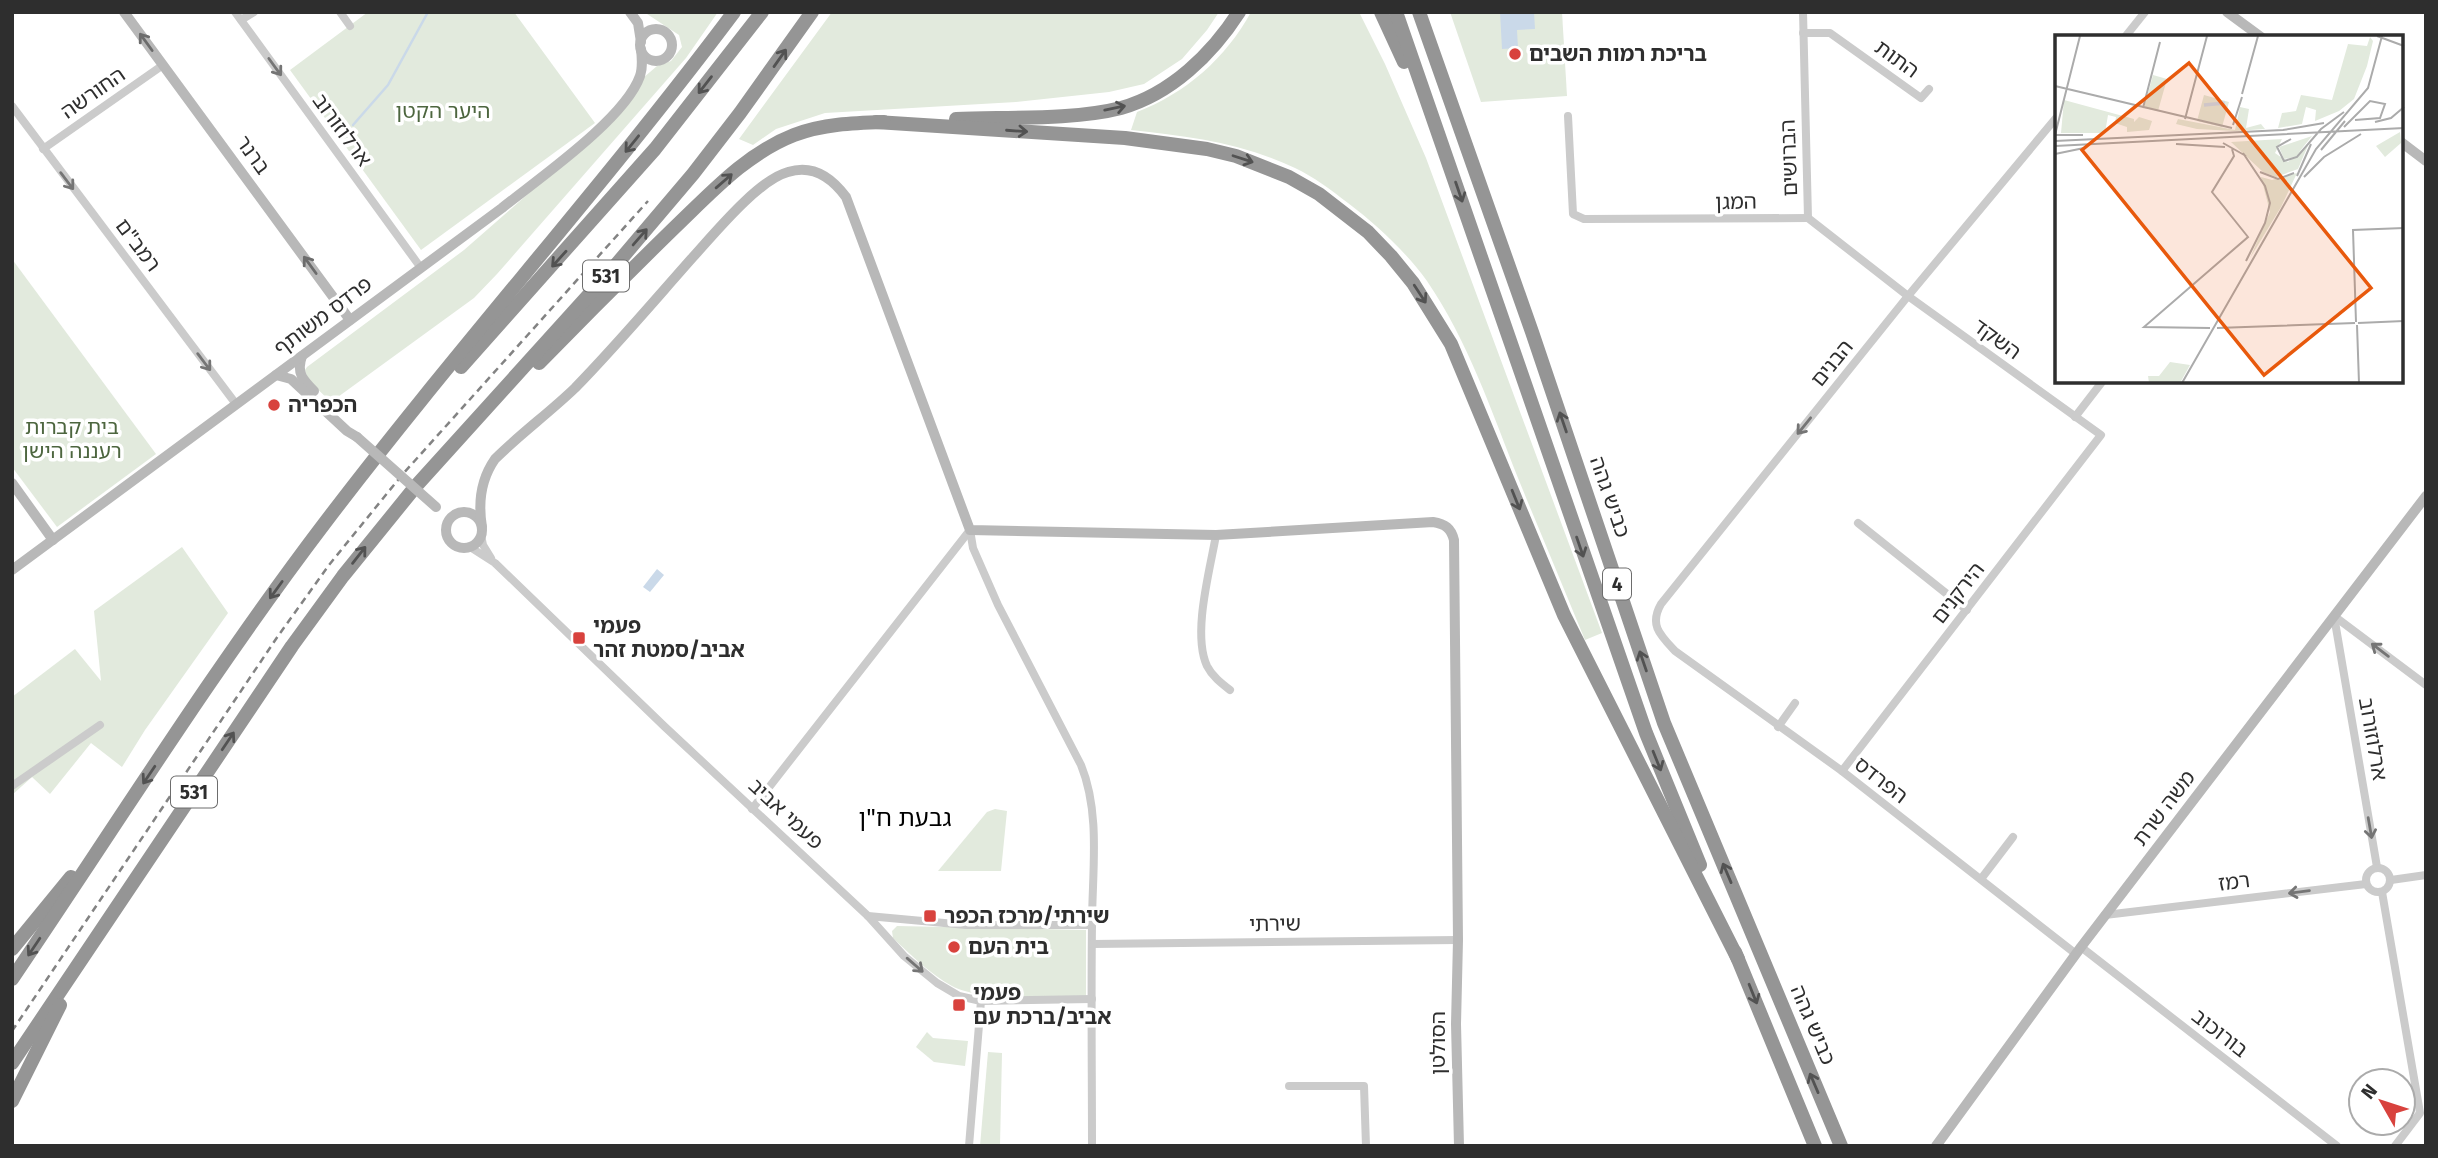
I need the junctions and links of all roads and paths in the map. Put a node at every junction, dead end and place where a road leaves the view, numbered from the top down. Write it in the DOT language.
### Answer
graph roads {
  1 [pos="124,12"];
  2 [pos="235,12"];
  3 [pos="254,12"];
  4 [pos="340,12"];
  5 [pos="630,12"];
  6 [pos="734,12"];
  7 [pos="762,12"];
  8 [pos="812,12"];
  9 [pos="1239,12"];
  10 [pos="1381,12"];
  11 [pos="1396,12"];
  12 [pos="1419,12"];
  13 [pos="1803,12"];
  14 [pos="2145,12"];
  15 [pos="2227,12"];
  16 [pos="241,20"];
  17 [pos="638,23"];
  18 [pos="350,26"];
  19 [pos="654,30"];
  20 [pos="1803,33"];
  21 [pos="2127,35"];
  22 [pos="2258,35"];
  23 [pos="641,46"];
  24 [pos="657,61"];
  25 [pos="163,65"];
  26 [pos="640,75"];
  27 [pos="1929,89"];
  28 [pos="12,106"];
  29 [pos="1568,117"];
  30 [pos="2055,119"];
  31 [pos="876,122"];
  32 [pos="2403,144"];
  33 [pos="43,149"];
  34 [pos="2426,161"];
  35 [pos="1450,167"];
  36 [pos="1808,218"];
  37 [pos="421,268"];
  38 [pos="1908,296"];
  39 [pos="350,320"];
  40 [pos="302,356"];
  41 [pos="276,375"];
  42 [pos="2101,383"];
  43 [pos="236,404"];
  44 [pos="2075,417"];
  45 [pos="2101,435"];
  46 [pos="357,436"];
  47 [pos="361,477"];
  48 [pos="12,484"];
  49 [pos="481,491"];
  50 [pos="2426,496"];
  51 [pos="436,507"];
  52 [pos="460,512"];
  53 [pos="1858,523"];
  54 [pos="383,526"];
  55 [pos="447,526"];
  56 [pos="970,530"];
  57 [pos="482,531"];
  58 [pos="1216,535"];
  59 [pos="53,540"];
  60 [pos="470,547"];
  61 [pos="495,563"];
  62 [pos="12,570"];
  63 [pos="1967,610"];
  64 [pos="2334,616"];
  65 [pos="1662,637"];
  66 [pos="2426,685"];
  67 [pos="1230,690"];
  68 [pos="1795,703"];
  69 [pos="100,725"];
  70 [pos="1777,727"];
  71 [pos="1842,771"];
  72 [pos="205,775"];
  73 [pos="12,786"];
  74 [pos="127,808"];
  75 [pos="752,808"];
  76 [pos="2013,837"];
  77 [pos="2377,867"];
  78 [pos="2426,874"];
  79 [pos="1980,879"];
  80 [pos="2391,880"];
  81 [pos="2367,884"];
  82 [pos="2382,892"];
  83 [pos="2105,915"];
  84 [pos="868,916"];
  85 [pos="1091,925"];
  86 [pos="1458,940"];
  87 [pos="1092,944"];
  88 [pos="12,949"];
  89 [pos="2079,951"];
  90 [pos="1738,959"];
  91 [pos="12,979"];
  92 [pos="1092,999"];
  93 [pos="981,1001"];
  94 [pos="12,1063"];
  95 [pos="1289,1086"];
  96 [pos="12,1101"];
  97 [pos="969,1146"];
  98 [pos="1092,1146"];
  99 [pos="1366,1146"];
  100 [pos="1459,1146"];
  101 [pos="1815,1146"];
  102 [pos="1841,1146"];
  103 [pos="1936,1146"];
  104 [pos="2337,1146"];
  105 [pos="2396,1146"];
  25 -- 1 [label="street, ברנר, one-way"];
  2 -- 16 [label="street, ארלוזורוב"];
  3 -- 16 [label="street"];
  4 -- 18 [label="street"];
  5 -- 17 [label="street"];
  6 -- 47 [label="highway, one-way"];
  7 -- 47 [label="highway, 531, one-way"];
  54 -- 8 [label="highway, 531, one-way"];
  31 -- 9 [label="highway, one-way"];
  10 -- 35 [label="highway"];
  11 -- 35 [label="highway, כביש גהה / 4"];
  102 -- 12 [label="highway, כביש גהה / 4, one-way"];
  13 -- 20 [label="street, הברושים"];
  14 -- 21 [label="street"];
  15 -- 22 [label="street"];
  16 -- 37 [label="street, ארלוזורוב, one-way"];
  17 -- 19 [label="street"];
  17 -- 23 [label="street, פרדס משותף"];
  19 -- 23 [label="street"];
  19 -- 24 [label="street"];
  20 -- 27 [label="street, התות"];
  20 -- 36 [label="street, הברושים"];
  23 -- 24 [label="street"];
  23 -- 26 [label="street, פרדס משותף"];
  24 -- 26 [label="street, פרדס משותף"];
  25 -- 33 [label="street, החורשה"];
  39 -- 25 [label="street, ברנר, one-way"];
  26 -- 37 [label="street, פרדס משותף"];
  28 -- 33 [label="street, רמב\"ם"];
  29 -- 36 [label="street, המגן"];
  30 -- 38 [label="street, הבנים"];
  54 -- 31 [label="highway, one-way"];
  31 -- 90 [label="highway, one-way"];
  32 -- 34 [label="street"];
  33 -- 43 [label="street, רמב\"ם, one-way"];
  35 -- 90 [label="highway, כביש גהה / 4, one-way"];
  36 -- 38 [label="street, הברושים"];
  37 -- 39 [label="street, פרדס משותף"];
  38 -- 44 [label="street, השקד"];
  38 -- 65 [label="street, הבנים, one-way"];
  39 -- 40 [label="street, פרדס משותף"];
  40 -- 41 [label="street, פרדס משותף"];
  40 -- 46 [label="street"];
  41 -- 43 [label="street, פרדס משותף"];
  41 -- 46 [label="street"];
  42 -- 44 [label="street"];
  43 -- 59 [label="street, פרדס משותף"];
  44 -- 45 [label="street, השקד"];
  45 -- 63 [label="street, הירקנים"];
  46 -- 51 [label="street, bridge"];
  47 -- 74 [label="highway, 531, one-way"];
  48 -- 59 [label="street"];
  49 -- 52 [label="street"];
  49 -- 56 [label="street"];
  49 -- 57 [label="street"];
  50 -- 64 [label="street, משה שרת"];
  51 -- 52 [label="street"];
  51 -- 55 [label="street"];
  52 -- 55 [label="street"];
  52 -- 57 [label="street"];
  53 -- 63 [label="street"];
  72 -- 54 [label="highway, 531, one-way"];
  55 -- 60 [label="street"];
  56 -- 58 [label="street"];
  56 -- 75 [label="street"];
  56 -- 85 [label="street"];
  57 -- 60 [label="street"];
  57 -- 61 [label="street, פעמי אביב"];
  58 -- 67 [label="street"];
  58 -- 86 [label="street, הסולטן"];
  59 -- 62 [label="street, פרדס משותף"];
  60 -- 61 [label="street, פעמי אביב"];
  61 -- 75 [label="street, פעמי אביב"];
  63 -- 71 [label="street, הירקנים"];
  66 -- 64 [label="street, one-way"];
  64 -- 77 [label="street, ארלוזורוב, one-way"];
  64 -- 83 [label="street, משה שרת"];
  65 -- 70 [label="street, הפרדס"];
  68 -- 70 [label="street"];
  69 -- 73 [label="street"];
  70 -- 71 [label="street, הפרדס"];
  71 -- 79 [label="street, הפרדס"];
  72 -- 94 [label="highway, 531"];
  72 -- 96 [label="highway"];
  74 -- 88 [label="highway"];
  74 -- 91 [label="highway, 531, one-way"];
  75 -- 84 [label="street, פעמי אביב"];
  76 -- 79 [label="street"];
  77 -- 80 [label="street"];
  77 -- 81 [label="street"];
  78 -- 80 [label="street"];
  79 -- 89 [label="street, הפרדס"];
  80 -- 82 [label="street"];
  81 -- 82 [label="street"];
  81 -- 83 [label="street, רמז, one-way"];
  82 -- 105 [label="street"];
  83 -- 89 [label="street, משה שרת"];
  84 -- 85 [label="street"];
  84 -- 93 [label="street, פעמי אביב, one-way"];
  85 -- 87 [label="street"];
  86 -- 87 [label="street, שירתי"];
  86 -- 100 [label="street, הסולטן"];
  87 -- 92 [label="street"];
  89 -- 103 [label="street, משה שרת"];
  89 -- 104 [label="street, בורוכוב"];
  90 -- 101 [label="highway, כביש גהה / 4, one-way"];
  92 -- 93 [label="street, פעמי אביב"];
  92 -- 98 [label="street"];
  93 -- 97 [label="street"];
  95 -- 99 [label="street"];
}
